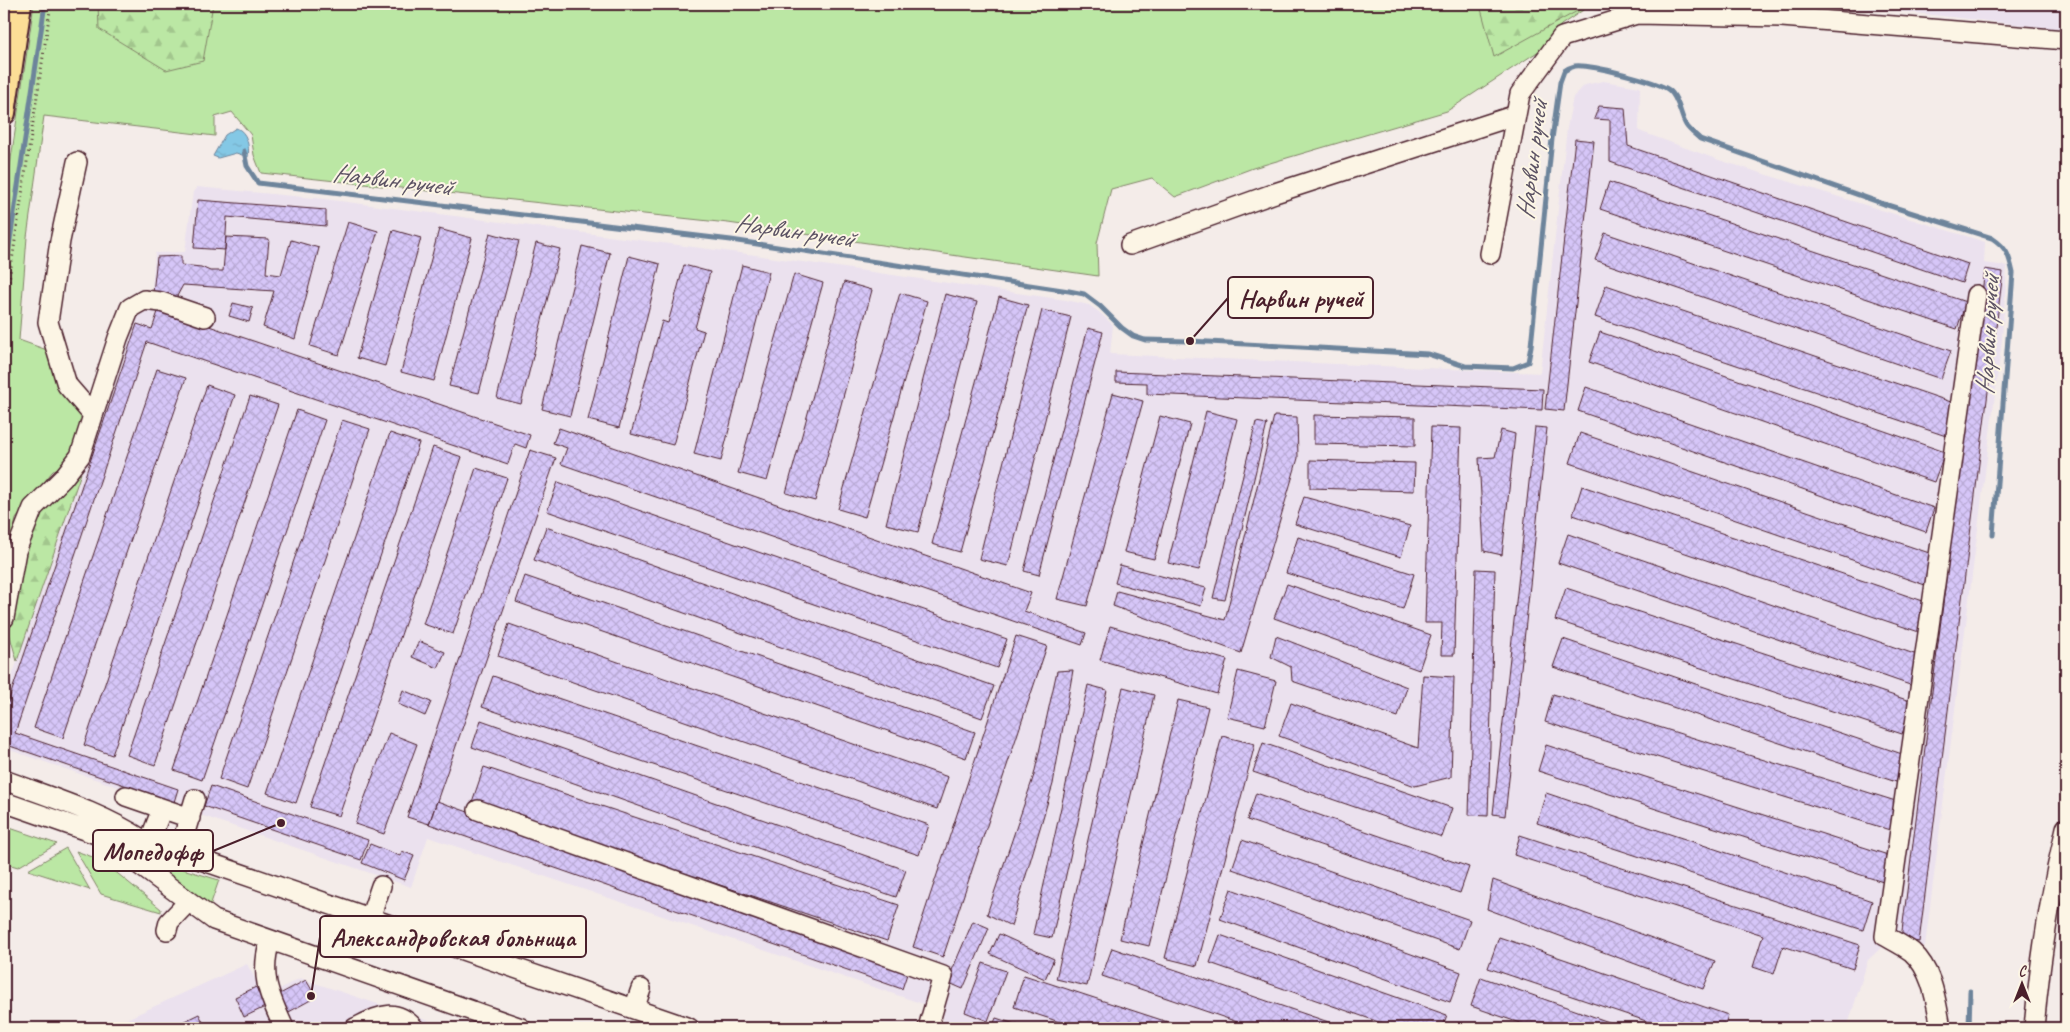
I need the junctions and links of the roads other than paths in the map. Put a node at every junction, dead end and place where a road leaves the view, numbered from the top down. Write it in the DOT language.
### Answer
graph roads {
  1 [pos="20,4"];
  2 [pos="2066,40"];
  3 [pos="4,113"];
  4 [pos="1516,115"];
  5 [pos="77,162"];
  6 [pos="1130,245"];
  7 [pos="1490,254"];
  8 [pos="1976,295"];
  9 [pos="204,317"];
  10 [pos="93,415"];
  11 [pos="4,618"];
  12 [pos="4,780"];
  13 [pos="126,796"];
  14 [pos="195,800"];
  15 [pos="4,802"];
  16 [pos="162,809"];
  17 [pos="478,810"];
  18 [pos="190,818"];
  19 [pos="2066,828"];
  20 [pos="150,842"];
  21 [pos="176,851"];
  22 [pos="154,876"];
  23 [pos="381,886"];
  24 [pos="188,902"];
  25 [pos="370,918"];
  26 [pos="167,930"];
  27 [pos="270,941"];
  28 [pos="641,989"];
  29 [pos="634,1009"];
  30 [pos="284,1028"];
  31 [pos="355,1028"];
  32 [pos="414,1028"];
  33 [pos="521,1028"];
  34 [pos="689,1028"];
  35 [pos="928,1028"];
  36 [pos="1941,1028"];
  37 [pos="2034,1028"];
  1 -- 3 [label="main road"];
  2 -- 4 [label="street"];
  4 -- 6 [label="street"];
  4 -- 7 [label="street"];
  5 -- 10 [label="street"];
  8 -- 36 [label="street"];
  9 -- 10 [label="street"];
  10 -- 11 [label="street"];
  12 -- 20 [label="street"];
  13 -- 16 [label="street"];
  14 -- 18 [label="street"];
  15 -- 22 [label="street"];
  16 -- 18 [label="street"];
  16 -- 20 [label="street"];
  17 -- 35 [label="street"];
  18 -- 21 [label="street"];
  19 -- 37 [label="street"];
  20 -- 21 [label="street"];
  21 -- 22 [label="street"];
  21 -- 25 [label="street"];
  22 -- 24 [label="street"];
  23 -- 25 [label="street"];
  24 -- 26 [label="street"];
  24 -- 27 [label="street"];
  25 -- 29 [label="street"];
  27 -- 30 [label="street"];
  27 -- 33 [label="street"];
  28 -- 29 [label="street"];
  29 -- 34 [label="street"];
  31 -- 32 [label="street"];
}
